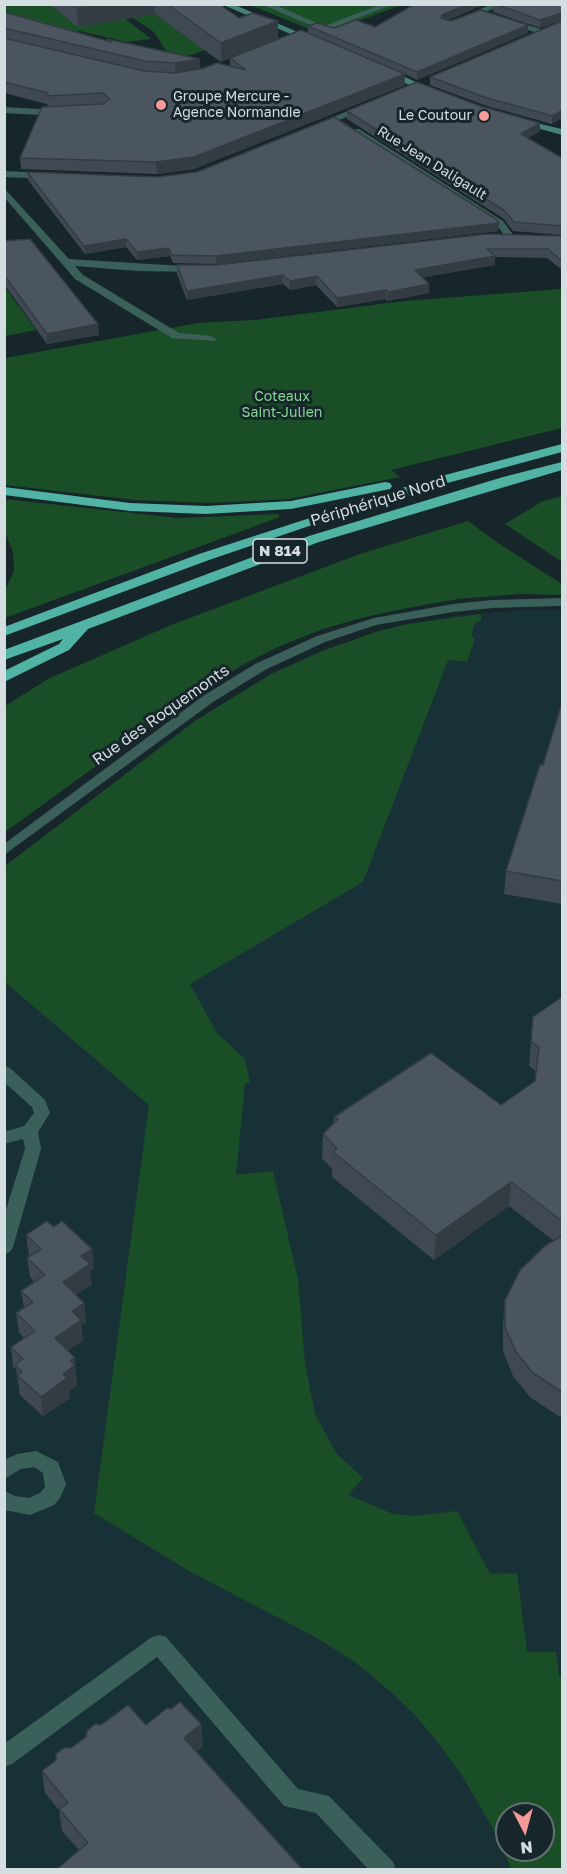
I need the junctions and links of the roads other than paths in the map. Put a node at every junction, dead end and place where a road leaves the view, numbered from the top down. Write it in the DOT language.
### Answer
graph roads {
  1 [pos="225,4"];
  2 [pos="265,4"];
  3 [pos="390,4"];
  4 [pos="500,4"];
  5 [pos="479,12"];
  6 [pos="490,16"];
  7 [pos="500,19"];
  8 [pos="458,21"];
  9 [pos="302,36"];
  10 [pos="530,37"];
  11 [pos="293,40"];
  12 [pos="321,44"];
  13 [pos="377,68"];
  14 [pos="429,80"];
  15 [pos="412,87"];
  16 [pos="438,94"];
  17 [pos="373,103"];
  18 [pos="4,110"];
  19 [pos="70,112"];
  20 [pos="336,118"];
  21 [pos="511,118"];
  22 [pos="312,128"];
  23 [pos="562,132"];
  24 [pos="4,174"];
  25 [pos="57,176"];
  26 [pos="4,190"];
  27 [pos="497,236"];
  28 [pos="64,262"];
  29 [pos="205,269"];
  30 [pos="212,339"];
  31 [pos="562,448"];
  32 [pos="562,466"];
  33 [pos="435,482"];
  34 [pos="4,491"];
  35 [pos="562,602"];
  36 [pos="84,625"];
  37 [pos="4,632"];
  38 [pos="4,656"];
  39 [pos="4,677"];
  40 [pos="4,851"];
  41 [pos="4,1072"];
  42 [pos="30,1131"];
  43 [pos="4,1138"];
  44 [pos="4,1247"];
  45 [pos="6,1466"];
  46 [pos="4,1499"];
  47 [pos="4,1757"];
  48 [pos="385,1869"];
  1 -- 9 [label="street"];
  2 -- 3 [label="street"];
  4 -- 5 [label="street"];
  5 -- 6 [label="street"];
  5 -- 8 [label="street"];
  7 -- 10 [label="street"];
  9 -- 11 [label="street"];
  9 -- 12 [label="street"];
  13 -- 15 [label="street"];
  14 -- 15 [label="street"];
  15 -- 16 [label="street"];
  17 -- 20 [label="street"];
  18 -- 19 [label="street"];
  20 -- 22 [label="street"];
  20 -- 27 [label="street, Rue Jean Daligault"];
  21 -- 23 [label="street"];
  24 -- 25 [label="street"];
  26 -- 28 [label="street"];
  28 -- 29 [label="street"];
  28 -- 30 [label="street"];
  31 -- 33 [label="highway, Périphérique Nord / N 814"];
  32 -- 36 [label="highway, Périphérique Nord / N 814"];
  33 -- 34 [label="highway"];
  33 -- 37 [label="highway, Périphérique Nord / N 814"];
  35 -- 40 [label="street, Rue des Roquemonts"];
  36 -- 38 [label="highway, Périphérique Nord / N 814"];
  36 -- 39 [label="highway"];
  41 -- 42 [label="street"];
  42 -- 43 [label="street"];
  42 -- 44 [label="street"];
  45 -- 46 [label="street"];
  47 -- 48 [label="street"];
}
